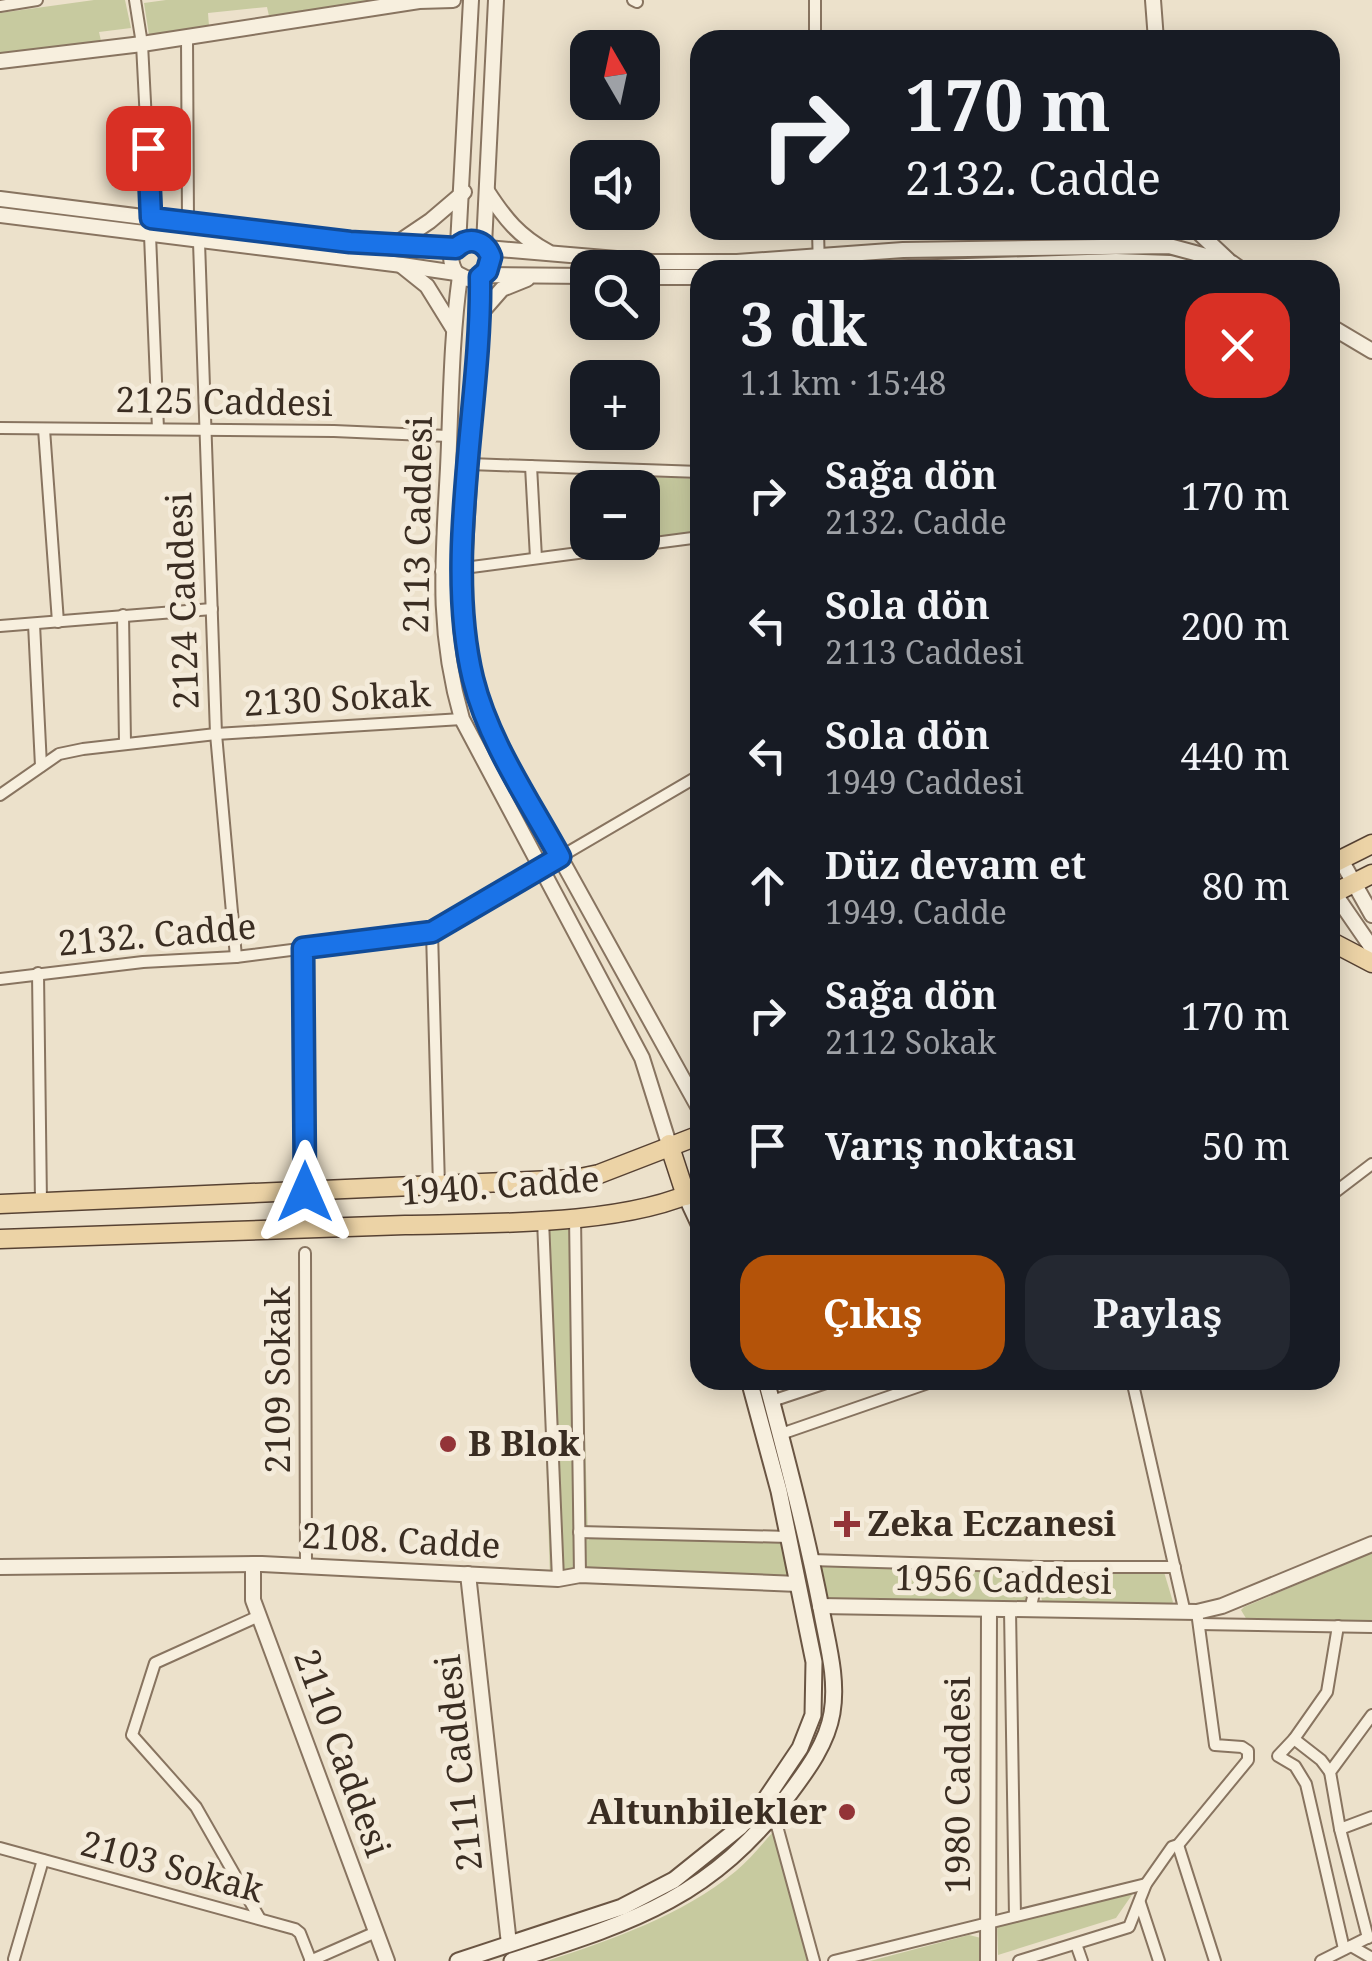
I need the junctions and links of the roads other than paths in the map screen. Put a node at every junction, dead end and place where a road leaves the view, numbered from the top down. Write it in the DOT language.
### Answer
graph roads {
  1 [pos="37,0"];
  2 [pos="135,0"];
  3 [pos="453,0"];
  4 [pos="471,0"];
  5 [pos="496,0"];
  6 [pos="814,0"];
  7 [pos="1153,0"];
  8 [pos="0,6"];
  9 [pos="815,30"];
  10 [pos="1155,30"];
  11 [pos="187,37"];
  12 [pos="142,44"];
  13 [pos="0,62"];
  14 [pos="486,191"];
  15 [pos="464,192"];
  16 [pos="0,199"];
  17 [pos="0,216"];
  18 [pos="151,218"];
  19 [pos="188,223"];
  20 [pos="150,236"];
  21 [pos="1121,240"];
  22 [pos="1207,240"];
  23 [pos="1173,241"];
  24 [pos="199,242"];
  25 [pos="393,246"];
  26 [pos="457,246"];
  27 [pos="485,247"];
  28 [pos="1110,247"];
  29 [pos="558,256"];
  30 [pos="838,260"];
  31 [pos="1220,260"];
  32 [pos="1229,260"];
  33 [pos="690,261"];
  34 [pos="402,265"];
  35 [pos="458,275"];
  36 [pos="482,276"];
  37 [pos="545,276"];
  38 [pos="570,276"];
  39 [pos="660,277"];
  40 [pos="690,277"];
  41 [pos="481,314"];
  42 [pos="453,328"];
  43 [pos="1340,332"];
  44 [pos="1372,351"];
  45 [pos="0,428"];
  46 [pos="44,428"];
  47 [pos="158,429"];
  48 [pos="204,430"];
  49 [pos="448,436"];
  50 [pos="469,464"];
  51 [pos="531,466"];
  52 [pos="627,470"];
  53 [pos="660,471"];
  54 [pos="690,472"];
  55 [pos="690,538"];
  56 [pos="660,541"];
  57 [pos="570,553"];
  58 [pos="536,558"];
  59 [pos="464,568"];
  60 [pos="440,571"];
  61 [pos="212,610"];
  62 [pos="123,615"];
  63 [pos="58,622"];
  64 [pos="34,624"];
  65 [pos="0,626"];
  66 [pos="462,720"];
  67 [pos="216,734"];
  68 [pos="125,743"];
  69 [pos="41,766"];
  70 [pos="690,781"];
  71 [pos="0,795"];
  72 [pos="1372,844"];
  73 [pos="560,857"];
  74 [pos="1340,860"];
  75 [pos="540,868"];
  76 [pos="1340,869"];
  77 [pos="1372,874"];
  78 [pos="1352,884"];
  79 [pos="1340,889"];
  80 [pos="1340,904"];
  81 [pos="1372,915"];
  82 [pos="432,932"];
  83 [pos="1340,946"];
  84 [pos="303,948"];
  85 [pos="1372,948"];
  86 [pos="236,957"];
  87 [pos="1372,962"];
  88 [pos="38,974"];
  89 [pos="0,979"];
  90 [pos="690,1092"];
  91 [pos="690,1137"];
  92 [pos="670,1144"];
  93 [pos="1372,1164"];
  94 [pos="439,1187"];
  95 [pos="690,1187"];
  96 [pos="1340,1188"];
  97 [pos="305,1192"];
  98 [pos="690,1194"];
  99 [pos="41,1203"];
  100 [pos="0,1204"];
  101 [pos="575,1218"];
  102 [pos="543,1220"];
  103 [pos="0,1239"];
  104 [pos="305,1253"];
  105 [pos="752,1390"];
  106 [pos="769,1390"];
  107 [pos="805,1390"];
  108 [pos="908,1390"];
  109 [pos="1134,1390"];
  110 [pos="772,1401"];
  111 [pos="780,1434"];
  112 [pos="579,1532"];
  113 [pos="789,1537"];
  114 [pos="1372,1544"];
  115 [pos="811,1560"];
  116 [pos="253,1564"];
  117 [pos="306,1566"];
  118 [pos="0,1567"];
  119 [pos="1040,1567"];
  120 [pos="1175,1567"];
  121 [pos="468,1574"];
  122 [pos="580,1575"];
  123 [pos="558,1578"];
  124 [pos="798,1584"];
  125 [pos="820,1606"];
  126 [pos="988,1610"];
  127 [pos="1010,1610"];
  128 [pos="1030,1610"];
  129 [pos="259,1616"];
  130 [pos="1194,1616"];
  131 [pos="1338,1626"];
  132 [pos="1372,1627"];
  133 [pos="1372,1715"];
  134 [pos="1294,1739"];
  135 [pos="1330,1772"];
  136 [pos="774,1815"];
  137 [pos="1372,1816"];
  138 [pos="1340,1829"];
  139 [pos="1178,1846"];
  140 [pos="0,1848"];
  141 [pos="43,1860"];
  142 [pos="1146,1884"];
  143 [pos="1139,1902"];
  144 [pos="1014,1916"];
  145 [pos="260,1920"];
  146 [pos="988,1922"];
  147 [pos="376,1932"];
  148 [pos="1370,1936"];
  149 [pos="1076,1944"];
  150 [pos="1347,1948"];
  151 [pos="513,1957"];
  152 [pos="1372,1958"];
  153 [pos="10,1959"];
  154 [pos="311,1961"];
  155 [pos="387,1961"];
  156 [pos="458,1961"];
  157 [pos="814,1961"];
  158 [pos="834,1961"];
  159 [pos="988,1961"];
  160 [pos="1019,1961"];
  161 [pos="1082,1961"];
  162 [pos="1159,1961"];
  163 [pos="1215,1961"];
  164 [pos="1321,1961"];
  1 -- 8 [label="street"];
  2 -- 12 [label="street"];
  3 -- 11 [label="street"];
  4 -- 15 [label="street"];
  5 -- 14 [label="street"];
  6 -- 9 [label="street"];
  7 -- 10 [label="street"];
  11 -- 12 [label="street"];
  11 -- 19 [label="street"];
  12 -- 13 [label="street"];
  12 -- 18 [label="street"];
  14 -- 27 [label="street"];
  14 -- 29 [label="street"];
  15 -- 25 [label="street"];
  15 -- 26 [label="street"];
  16 -- 18 [label="street"];
  17 -- 20 [label="street"];
  18 -- 19 [label="street"];
  19 -- 25 [label="street"];
  20 -- 24 [label="street"];
  20 -- 47 [label="street"];
  21 -- 28 [label="street"];
  22 -- 32 [label="street"];
  23 -- 28 [label="street"];
  23 -- 31 [label="street"];
  24 -- 34 [label="street"];
  24 -- 48 [label="street, 2124 Caddesi"];
  25 -- 26 [label="street"];
  26 -- 27 [label="street"];
  26 -- 35 [label="street"];
  27 -- 29 [label="street"];
  27 -- 36 [label="street"];
  28 -- 30 [label="street"];
  29 -- 33 [label="street"];
  34 -- 35 [label="street"];
  34 -- 42 [label="street"];
  35 -- 36 [label="street"];
  35 -- 42 [label="street, 2113 Caddesi"];
  36 -- 37 [label="street"];
  36 -- 41 [label="street, 2113 Caddesi"];
  37 -- 38 [label="street"];
  37 -- 41 [label="street"];
  39 -- 40 [label="street"];
  41 -- 50 [label="street, 2113 Caddesi"];
  42 -- 49 [label="street, 2113 Caddesi"];
  43 -- 44 [label="street"];
  45 -- 46 [label="street, 2125 Caddesi"];
  46 -- 47 [label="street, 2125 Caddesi"];
  46 -- 63 [label="street"];
  47 -- 48 [label="street, 2125 Caddesi"];
  48 -- 49 [label="street, 2125 Caddesi"];
  48 -- 61 [label="street, 2124 Caddesi"];
  49 -- 60 [label="street, 2113 Caddesi"];
  50 -- 51 [label="street"];
  50 -- 59 [label="street, 2113 Caddesi"];
  51 -- 52 [label="street"];
  51 -- 58 [label="street"];
  53 -- 54 [label="street"];
  55 -- 56 [label="street"];
  57 -- 58 [label="street"];
  58 -- 59 [label="street"];
  59 -- 60 [label="street"];
  59 -- 73 [label="street, 2113 Caddesi"];
  60 -- 66 [label="street, 2113 Caddesi"];
  61 -- 62 [label="street"];
  61 -- 67 [label="street, 2124 Caddesi"];
  62 -- 63 [label="street"];
  62 -- 68 [label="street"];
  63 -- 64 [label="street"];
  64 -- 65 [label="street"];
  64 -- 69 [label="street"];
  66 -- 67 [label="street, 2130 Sokak"];
  66 -- 75 [label="street, 2113 Caddesi"];
  67 -- 68 [label="street, 2130 Sokak"];
  67 -- 86 [label="street, 2124 Caddesi"];
  68 -- 69 [label="street, 2130 Sokak"];
  69 -- 71 [label="street, 2130 Sokak"];
  70 -- 73 [label="street, 2132. Cadde"];
  72 -- 74 [label="main road"];
  73 -- 75 [label="street, 2132. Cadde"];
  73 -- 90 [label="street, 2113 Caddesi"];
  75 -- 82 [label="street, 2132. Cadde"];
  75 -- 92 [label="street, 2113 Caddesi"];
  76 -- 78 [label="street"];
  77 -- 78 [label="main road"];
  78 -- 79 [label="main road"];
  78 -- 81 [label="street"];
  80 -- 85 [label="street"];
  82 -- 84 [label="street, 2132. Cadde"];
  82 -- 94 [label="street"];
  83 -- 87 [label="main road"];
  84 -- 86 [label="street, 2132. Cadde"];
  84 -- 97 [label="street"];
  86 -- 88 [label="street, 2132. Cadde"];
  88 -- 89 [label="street, 2132. Cadde"];
  88 -- 99 [label="street"];
  91 -- 92 [label="main road, 1940. Cadde"];
  92 -- 94 [label="main road, 1940. Cadde"];
  92 -- 95 [label="main road"];
  93 -- 96 [label="street"];
  94 -- 97 [label="main road, 1940. Cadde"];
  97 -- 99 [label="main road, 1940. Cadde"];
  98 -- 101 [label="main road, 1940. Cadde"];
  99 -- 100 [label="main road, 1940. Cadde"];
  101 -- 102 [label="main road, 1940. Cadde"];
  101 -- 112 [label="street"];
  102 -- 103 [label="main road, 1940. Cadde"];
  102 -- 123 [label="street"];
  104 -- 117 [label="street, 2109 Sokak"];
  105 -- 113 [label="main road"];
  106 -- 110 [label="main road"];
  107 -- 110 [label="street"];
  108 -- 111 [label="street"];
  109 -- 120 [label="street"];
  110 -- 111 [label="main road"];
  111 -- 115 [label="main road"];
  112 -- 113 [label="street"];
  112 -- 122 [label="street"];
  113 -- 124 [label="main road"];
  114 -- 130 [label="street, 1956 Caddesi"];
  115 -- 119 [label="street"];
  115 -- 125 [label="main road"];
  116 -- 117 [label="street, 2108. Cadde"];
  116 -- 118 [label="street, 2108. Cadde"];
  116 -- 129 [label="street, 2110 Caddesi"];
  117 -- 121 [label="street, 2108. Cadde"];
  119 -- 120 [label="street"];
  119 -- 128 [label="street"];
  120 -- 130 [label="street"];
  121 -- 123 [label="street, 2108. Cadde"];
  121 -- 151 [label="street, 2111 Caddesi"];
  122 -- 123 [label="street, 2108. Cadde"];
  122 -- 124 [label="street, 2108. Cadde"];
  124 -- 151 [label="main road"];
  125 -- 126 [label="street, 1956 Caddesi"];
  125 -- 136 [label="main road"];
  126 -- 127 [label="street, 1956 Caddesi"];
  126 -- 146 [label="street, 1980 Caddesi"];
  127 -- 128 [label="street, 1956 Caddesi"];
  127 -- 144 [label="street"];
  128 -- 130 [label="street, 1956 Caddesi"];
  129 -- 145 [label="street"];
  129 -- 147 [label="street, 2110 Caddesi"];
  130 -- 131 [label="street"];
  130 -- 139 [label="street"];
  131 -- 132 [label="street"];
  131 -- 134 [label="street"];
  133 -- 135 [label="street"];
  134 -- 135 [label="street"];
  134 -- 150 [label="street"];
  135 -- 138 [label="street"];
  136 -- 151 [label="main road"];
  136 -- 157 [label="street"];
  137 -- 138 [label="street"];
  138 -- 148 [label="street"];
  139 -- 142 [label="street"];
  139 -- 163 [label="street"];
  140 -- 141 [label="street, 2103 Sokak"];
  141 -- 145 [label="street, 2103 Sokak"];
  141 -- 153 [label="street"];
  142 -- 143 [label="street"];
  142 -- 144 [label="street"];
  143 -- 149 [label="street"];
  143 -- 162 [label="street"];
  144 -- 146 [label="street"];
  145 -- 154 [label="street, 2103 Sokak"];
  146 -- 158 [label="street"];
  146 -- 159 [label="street, 1980 Caddesi"];
  147 -- 154 [label="street"];
  147 -- 155 [label="street, 2110 Caddesi"];
  148 -- 150 [label="street"];
  149 -- 160 [label="street"];
  149 -- 161 [label="street"];
  150 -- 152 [label="street"];
  150 -- 164 [label="street"];
  151 -- 156 [label="main road"];
}
